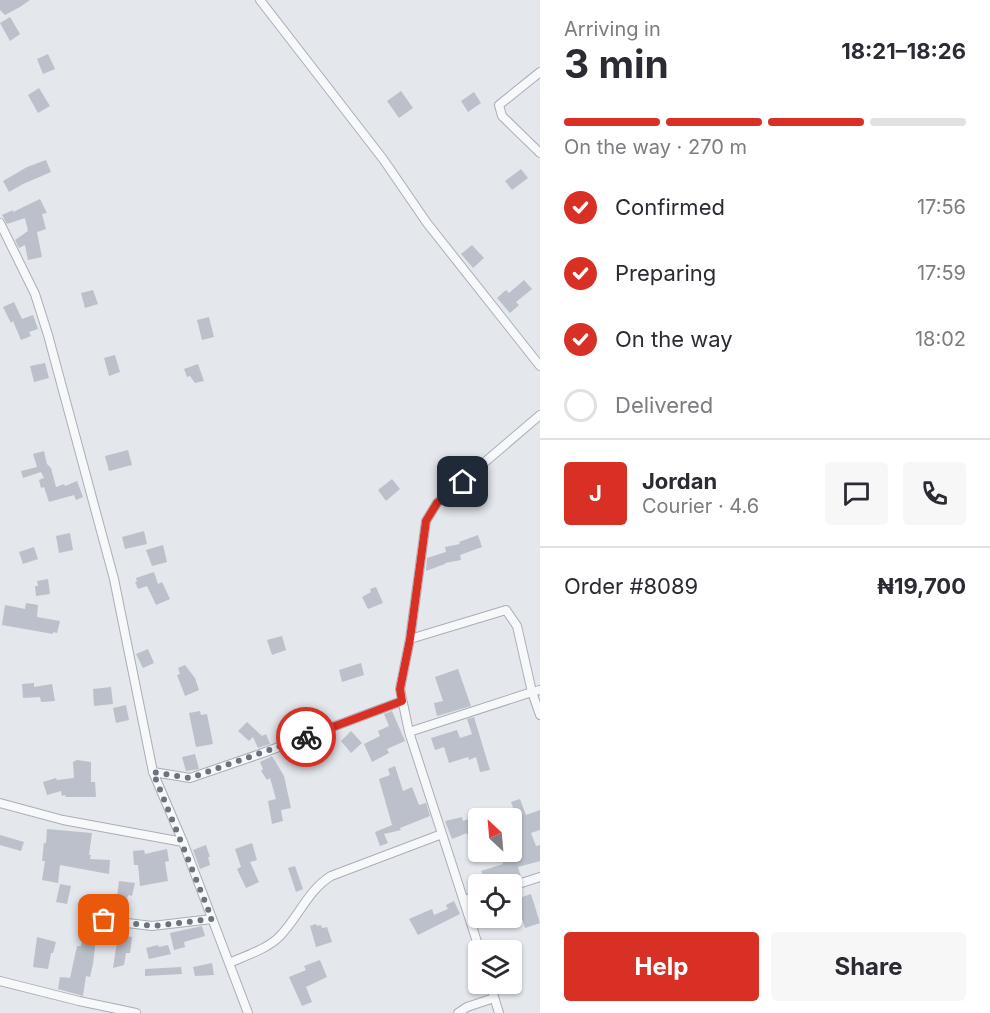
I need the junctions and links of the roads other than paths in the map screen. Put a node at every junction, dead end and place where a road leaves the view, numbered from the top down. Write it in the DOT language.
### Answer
graph roads {
  1 [pos="260,0"];
  2 [pos="540,72"];
  3 [pos="540,153"];
  4 [pos="0,223"];
  5 [pos="540,366"];
  6 [pos="540,415"];
  7 [pos="410,639"];
  8 [pos="536,691"];
  9 [pos="402,701"];
  10 [pos="540,715"];
  11 [pos="409,732"];
  12 [pos="153,772"];
  13 [pos="0,803"];
  14 [pos="442,834"];
  15 [pos="183,842"];
  16 [pos="540,877"];
  17 [pos="522,883"];
  18 [pos="468,899"];
  19 [pos="465,900"];
  20 [pos="86,918"];
  21 [pos="212,919"];
  22 [pos="477,940"];
  23 [pos="229,963"];
  24 [pos="0,981"];
  25 [pos="493,994"];
  26 [pos="494,998"];
  27 [pos="136,1013"];
  28 [pos="248,1013"];
  29 [pos="458,1013"];
  30 [pos="499,1013"];
  1 -- 5 [label="street"];
  2 -- 3 [label="street"];
  4 -- 12 [label="street"];
  6 -- 7 [label="street"];
  7 -- 8 [label="street"];
  7 -- 9 [label="street"];
  8 -- 10 [label="street"];
  8 -- 11 [label="street"];
  9 -- 11 [label="street"];
  9 -- 12 [label="street"];
  11 -- 14 [label="street"];
  12 -- 15 [label="street"];
  13 -- 15 [label="street"];
  14 -- 19 [label="street"];
  14 -- 23 [label="street"];
  15 -- 21 [label="street"];
  16 -- 17 [label="street"];
  18 -- 19 [label="street"];
  19 -- 22 [label="street"];
  20 -- 21 [label="street"];
  21 -- 23 [label="street"];
  23 -- 28 [label="street"];
  24 -- 27 [label="street"];
  25 -- 26 [label="street"];
  26 -- 29 [label="street"];
  26 -- 30 [label="street"];
}
